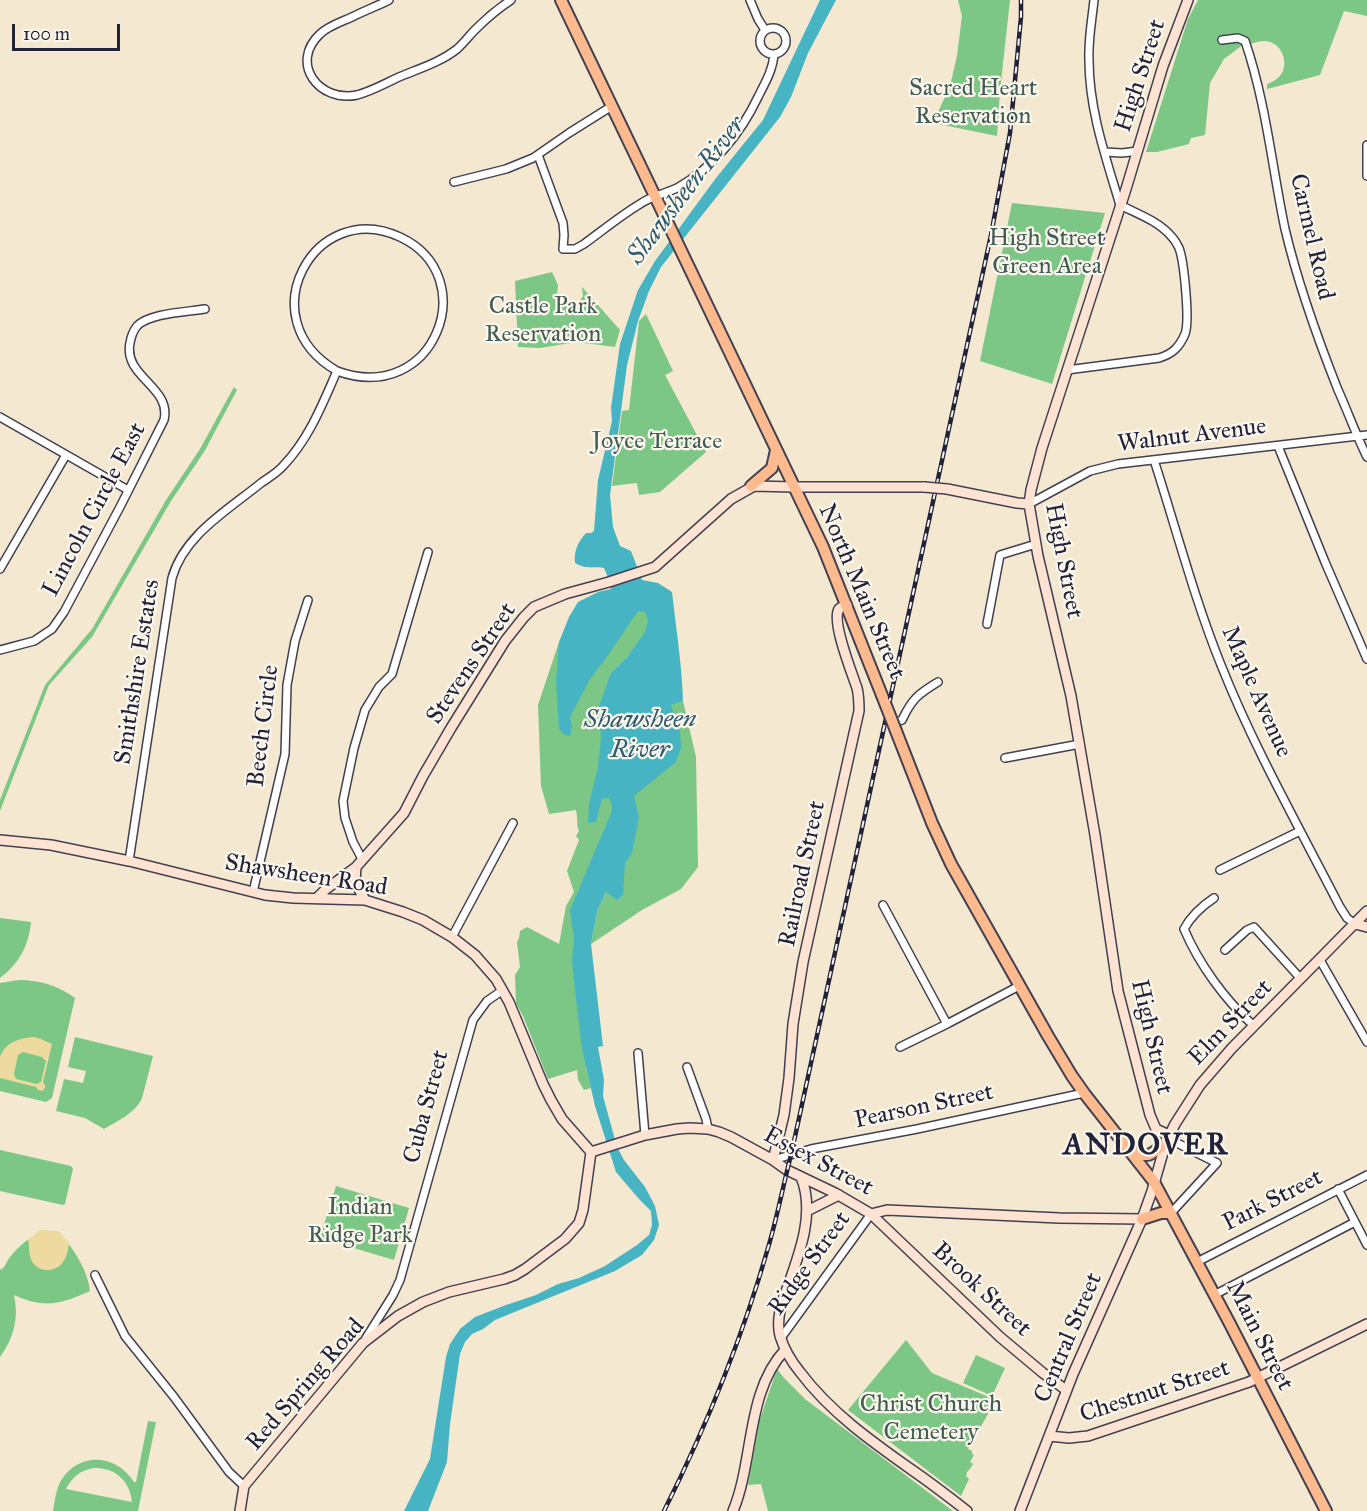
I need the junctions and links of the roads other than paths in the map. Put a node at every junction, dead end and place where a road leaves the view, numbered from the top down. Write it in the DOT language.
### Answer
graph roads {
  1 [pos="389,0"];
  2 [pos="511,0"];
  3 [pos="561,0"];
  4 [pos="750,0"];
  5 [pos="1094,0"];
  6 [pos="1188,0"];
  7 [pos="765,30"];
  8 [pos="1222,40"];
  9 [pos="774,54"];
  10 [pos="612,106"];
  11 [pos="1367,145"];
  12 [pos="1138,151"];
  13 [pos="1105,152"];
  14 [pos="538,154"];
  15 [pos="1367,176"];
  16 [pos="454,182"];
  17 [pos="655,195"];
  18 [pos="1120,205"];
  19 [pos="205,309"];
  20 [pos="1067,370"];
  21 [pos="337,371"];
  22 [pos="0,417"];
  23 [pos="1367,435"];
  24 [pos="1357,436"];
  25 [pos="1278,446"];
  26 [pos="776,450"];
  27 [pos="66,455"];
  28 [pos="1367,457"];
  29 [pos="1154,460"];
  30 [pos="751,486"];
  31 [pos="794,487"];
  32 [pos="128,490"];
  33 [pos="1029,504"];
  34 [pos="1036,544"];
  35 [pos="428,552"];
  36 [pos="1,564"];
  37 [pos="308,600"];
  38 [pos="847,605"];
  39 [pos="987,624"];
  40 [pos="0,650"];
  41 [pos="1367,659"];
  42 [pos="938,682"];
  43 [pos="894,728"];
  44 [pos="1080,744"];
  45 [pos="1005,758"];
  46 [pos="513,823"];
  47 [pos="1300,831"];
  48 [pos="0,840"];
  49 [pos="362,859"];
  50 [pos="129,861"];
  51 [pos="356,867"];
  52 [pos="1220,870"];
  53 [pos="253,892"];
  54 [pos="1214,897"];
  55 [pos="317,898"];
  56 [pos="365,900"];
  57 [pos="883,905"];
  58 [pos="1367,911"];
  59 [pos="1355,924"];
  60 [pos="1367,927"];
  61 [pos="452,937"];
  62 [pos="1226,950"];
  63 [pos="1320,960"];
  64 [pos="1301,979"];
  65 [pos="1019,986"];
  66 [pos="503,990"];
  67 [pos="947,1024"];
  68 [pos="1253,1025"];
  69 [pos="1367,1042"];
  70 [pos="900,1047"];
  71 [pos="639,1053"];
  72 [pos="687,1067"];
  73 [pos="1084,1093"];
  74 [pos="708,1129"];
  75 [pos="645,1135"];
  76 [pos="1167,1138"];
  77 [pos="1130,1151"];
  78 [pos="591,1152"];
  79 [pos="773,1161"];
  80 [pos="1367,1175"];
  81 [pos="801,1177"];
  82 [pos="1154,1182"];
  83 [pos="1338,1189"];
  84 [pos="839,1195"];
  85 [pos="807,1211"];
  86 [pos="1171,1213"];
  87 [pos="871,1214"];
  88 [pos="1142,1219"];
  89 [pos="1355,1221"];
  90 [pos="1367,1245"];
  91 [pos="1197,1262"];
  92 [pos="94,1275"];
  93 [pos="1214,1295"];
  94 [pos="1367,1324"];
  95 [pos="781,1338"];
  96 [pos="363,1343"];
  97 [pos="785,1350"];
  98 [pos="1258,1378"];
  99 [pos="1066,1390"];
  100 [pos="1048,1436"];
  101 [pos="244,1486"];
  102 [pos="240,1511"];
  103 [pos="733,1511"];
  104 [pos="967,1511"];
  105 [pos="1020,1511"];
  106 [pos="1326,1511"];
  1 -- 2 [label="street"];
  3 -- 10 [label="main road, North Main Street"];
  4 -- 7 [label="street"];
  5 -- 13 [label="street"];
  6 -- 12 [label="main road, High Street"];
  7 -- 9 [label="street"];
  7 -- 9 [label="street"];
  8 -- 24 [label="street, Carmel Road"];
  9 -- 17 [label="street"];
  10 -- 14 [label="street"];
  10 -- 17 [label="main road, North Main Street"];
  11 -- 15 [label="street"];
  12 -- 13 [label="street"];
  12 -- 18 [label="main road, High Street"];
  13 -- 18 [label="street"];
  14 -- 16 [label="street"];
  14 -- 17 [label="street"];
  17 -- 26 [label="main road, North Main Street"];
  18 -- 20 [label="main road, High Street"];
  18 -- 20 [label="street"];
  19 -- 32 [label="street, Lincoln Circle East"];
  20 -- 33 [label="main road, High Street"];
  21 -- 21 [label="street"];
  21 -- 50 [label="street, Smithshire Estates"];
  22 -- 27 [label="street"];
  23 -- 24 [label="street, Walnut Avenue"];
  24 -- 25 [label="street, Walnut Avenue"];
  24 -- 28 [label="street, Carmel Road"];
  25 -- 29 [label="street, Walnut Avenue"];
  25 -- 41 [label="street"];
  26 -- 30 [label="main road"];
  26 -- 31 [label="main road, North Main Street"];
  27 -- 32 [label="street"];
  27 -- 36 [label="street"];
  29 -- 33 [label="street, Walnut Avenue"];
  29 -- 47 [label="street, Maple Avenue"];
  30 -- 31 [label="main road"];
  30 -- 49 [label="main road, Stevens Street"];
  31 -- 33 [label="main road, bridge"];
  31 -- 38 [label="main road, North Main Street"];
  32 -- 40 [label="street, Lincoln Circle East"];
  33 -- 34 [label="main road, High Street"];
  34 -- 39 [label="street"];
  34 -- 44 [label="main road, High Street"];
  35 -- 49 [label="street"];
  37 -- 53 [label="street, Beech Circle"];
  38 -- 43 [label="main road, North Main Street, bridge"];
  38 -- 79 [label="main road, Railroad Street"];
  42 -- 43 [label="street"];
  43 -- 65 [label="main road, North Main Street"];
  44 -- 45 [label="street"];
  44 -- 76 [label="main road, High Street"];
  46 -- 61 [label="street"];
  47 -- 52 [label="street"];
  47 -- 59 [label="street, Maple Avenue"];
  48 -- 50 [label="main road, Shawsheen Road"];
  49 -- 51 [label="main road, Stevens Street"];
  50 -- 53 [label="main road, Shawsheen Road"];
  51 -- 55 [label="main road, Stevens Street"];
  51 -- 56 [label="main road"];
  53 -- 55 [label="main road, Shawsheen Road"];
  54 -- 68 [label="street"];
  55 -- 56 [label="main road, Shawsheen Road"];
  56 -- 61 [label="main road, Shawsheen Road"];
  57 -- 67 [label="street"];
  58 -- 59 [label="main road, Elm Street"];
  59 -- 60 [label="main road"];
  59 -- 63 [label="main road, Elm Street"];
  61 -- 66 [label="main road, Shawsheen Road"];
  62 -- 64 [label="street"];
  63 -- 64 [label="main road, Elm Street"];
  63 -- 69 [label="street"];
  64 -- 68 [label="main road, Elm Street"];
  65 -- 67 [label="street"];
  65 -- 73 [label="main road, North Main Street"];
  66 -- 78 [label="main road, Shawsheen Road"];
  66 -- 96 [label="street, Cuba Street"];
  67 -- 70 [label="street"];
  68 -- 76 [label="main road, Elm Street"];
  71 -- 75 [label="street"];
  72 -- 74 [label="street"];
  73 -- 77 [label="main road, North Main Street"];
  73 -- 79 [label="street, Pearson Street"];
  74 -- 75 [label="main road, Essex Street"];
  74 -- 79 [label="main road, Essex Street"];
  75 -- 78 [label="main road, Essex Street"];
  76 -- 77 [label="main road"];
  76 -- 82 [label="main road, Elm Street"];
  76 -- 86 [label="street"];
  77 -- 82 [label="main road, North Main Street"];
  78 -- 96 [label="main road, Red Spring Road"];
  79 -- 81 [label="main road, Essex Street"];
  80 -- 83 [label="street, Park Street"];
  81 -- 84 [label="main road, Essex Street"];
  81 -- 85 [label="main road"];
  82 -- 86 [label="main road, Main Street"];
  82 -- 88 [label="main road, Central Street"];
  83 -- 89 [label="street"];
  83 -- 91 [label="street, Park Street"];
  84 -- 85 [label="main road"];
  84 -- 87 [label="main road, Essex Street"];
  85 -- 95 [label="main road"];
  86 -- 88 [label="main road"];
  86 -- 91 [label="main road, Main Street"];
  87 -- 88 [label="main road, Essex Street"];
  87 -- 95 [label="street, Ridge Street"];
  87 -- 99 [label="main road, Brook Street"];
  88 -- 99 [label="main road, Central Street"];
  89 -- 90 [label="street"];
  89 -- 93 [label="street"];
  91 -- 93 [label="main road, Main Street"];
  92 -- 101 [label="street"];
  93 -- 98 [label="main road, Main Street"];
  94 -- 98 [label="main road, Chestnut Street"];
  95 -- 97 [label="main road"];
  96 -- 101 [label="main road, Red Spring Road"];
  97 -- 103 [label="main road"];
  97 -- 104 [label="main road"];
  98 -- 100 [label="main road, Chestnut Street"];
  98 -- 106 [label="main road, Main Street"];
  99 -- 100 [label="main road, Central Street"];
  100 -- 105 [label="main road, Central Street"];
  101 -- 102 [label="main road, Red Spring Road"];
}
